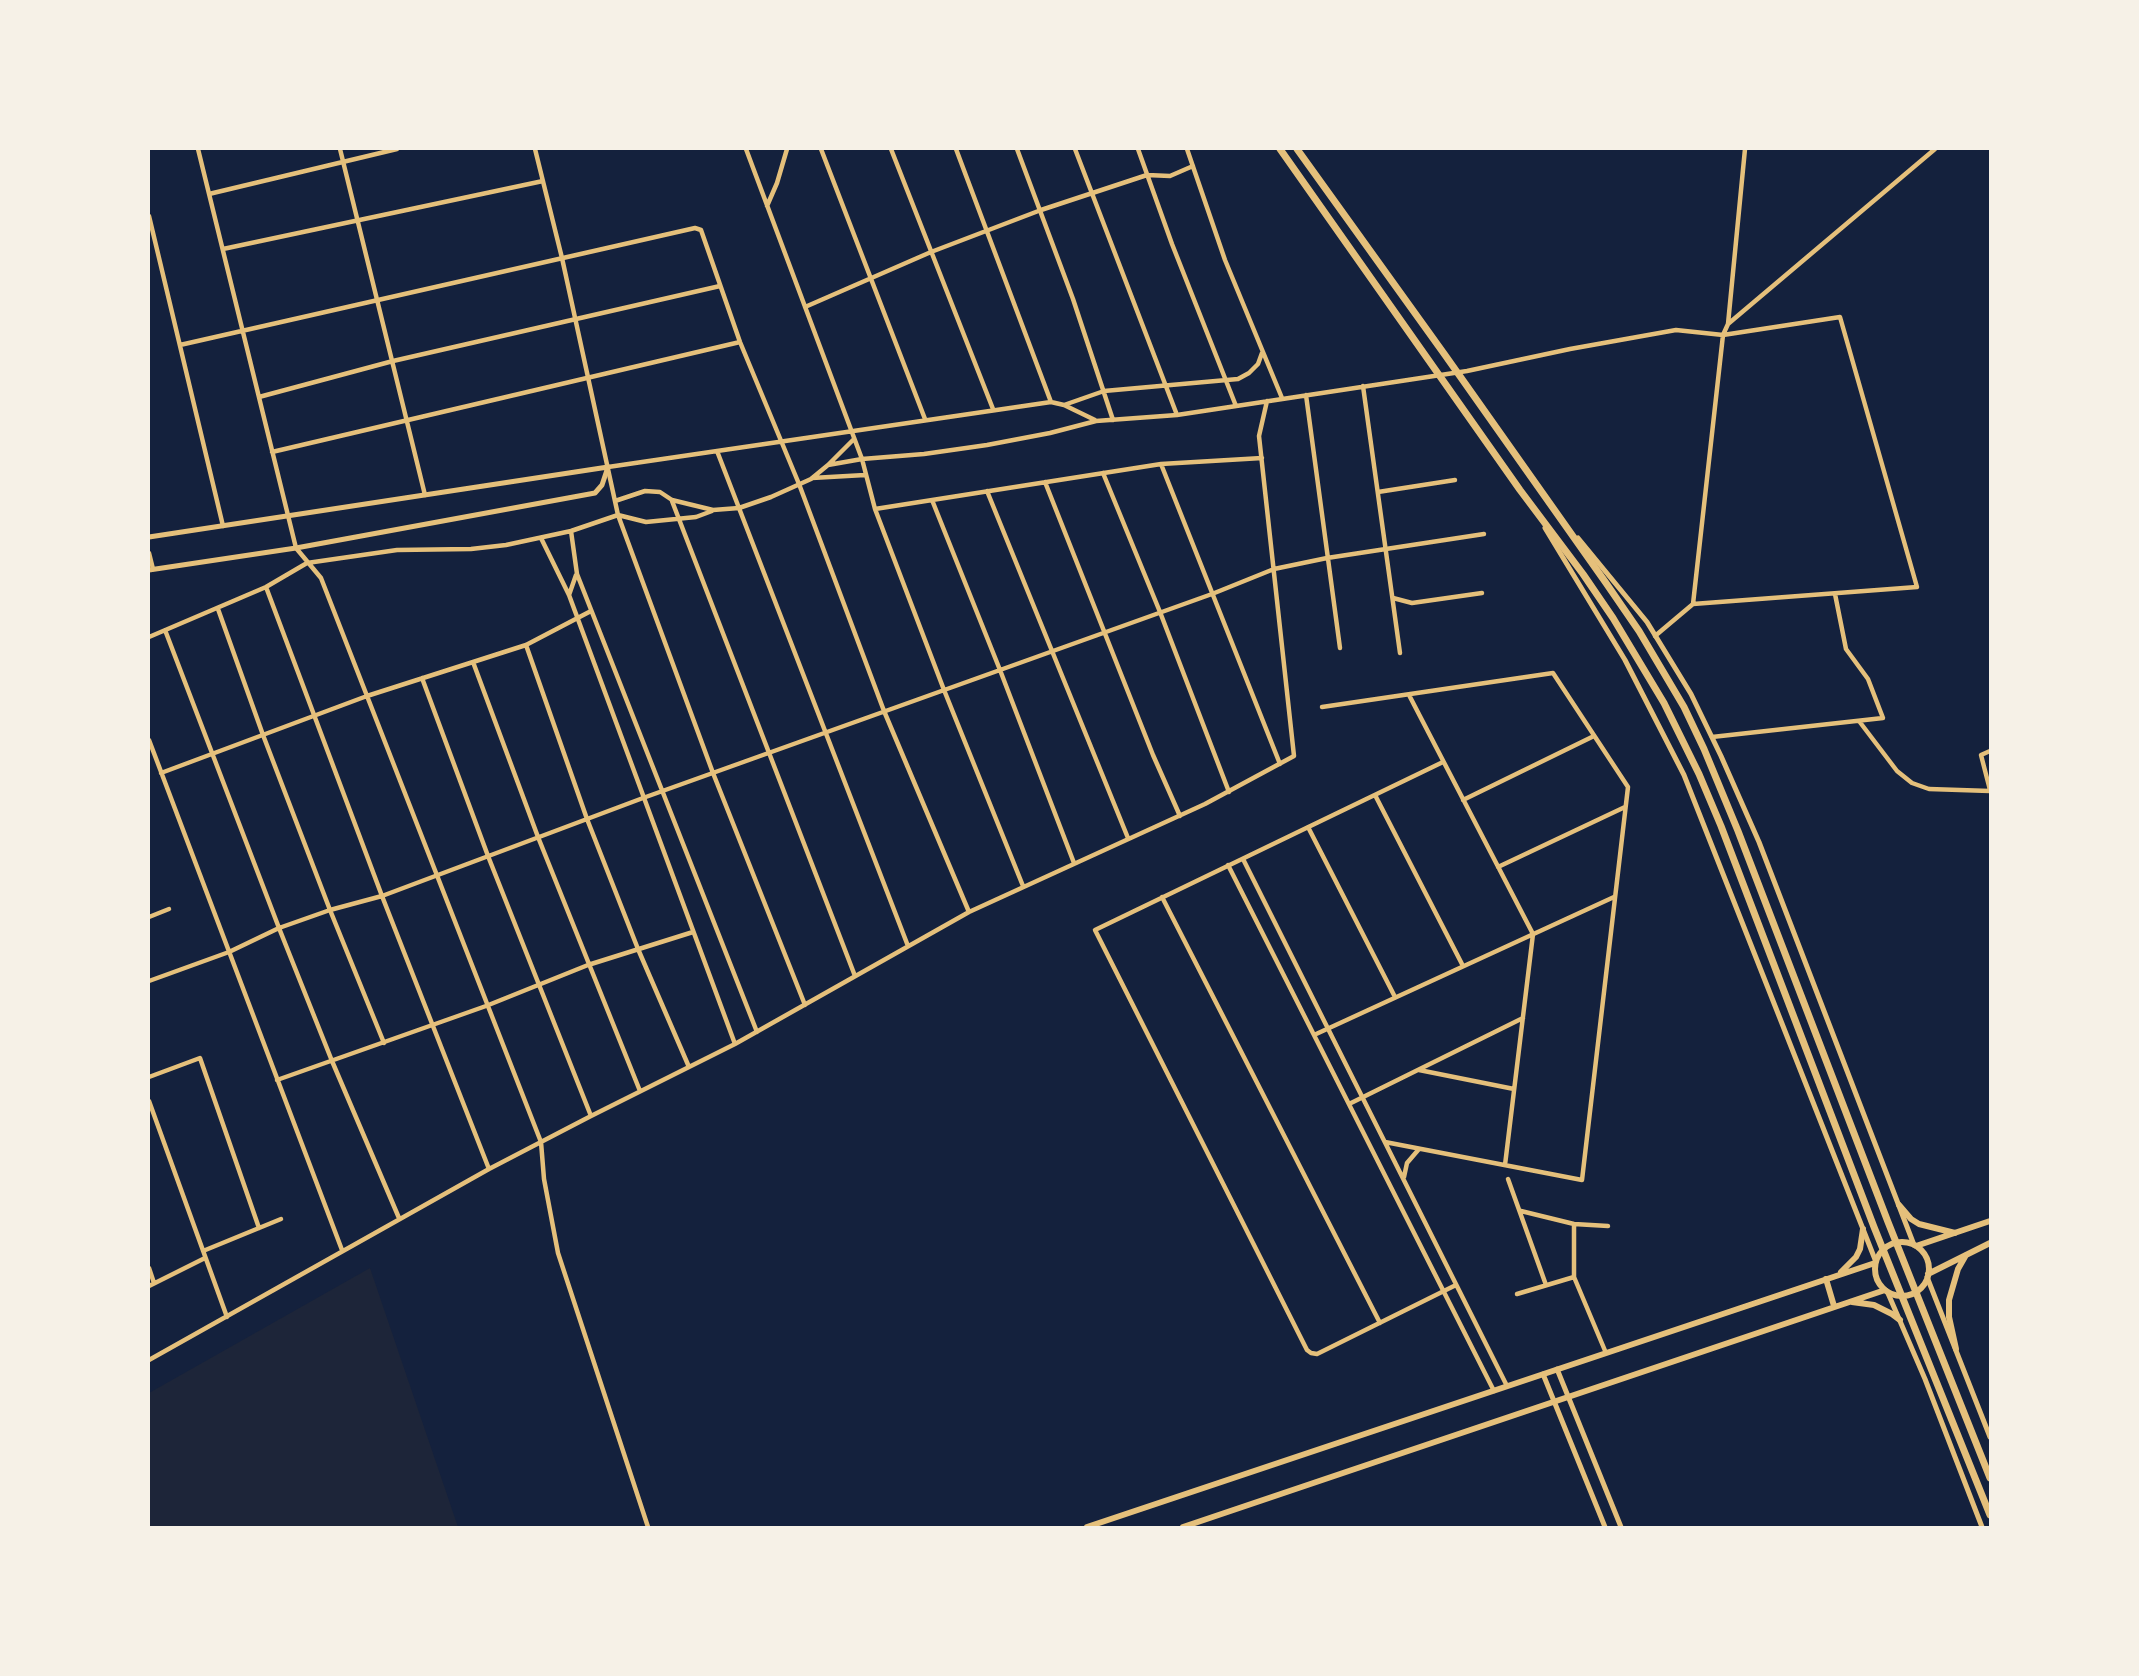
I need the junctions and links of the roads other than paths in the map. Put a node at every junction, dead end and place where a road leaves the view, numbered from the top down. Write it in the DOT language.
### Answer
graph roads {
  1 [pos="198,149"];
  2 [pos="340,149"];
  3 [pos="397,149"];
  4 [pos="535,149"];
  5 [pos="746,149"];
  6 [pos="787,149"];
  7 [pos="821,149"];
  8 [pos="891,149"];
  9 [pos="956,149"];
  10 [pos="1017,149"];
  11 [pos="1075,149"];
  12 [pos="1138,149"];
  13 [pos="1187,149"];
  14 [pos="1280,149"];
  15 [pos="1297,149"];
  16 [pos="1745,149"];
  17 [pos="1935,149"];
  18 [pos="344,162"];
  19 [pos="1193,166"];
  20 [pos="1147,175"];
  21 [pos="543,181"];
  22 [pos="1092,193"];
  23 [pos="209,194"];
  24 [pos="767,206"];
  25 [pos="1041,210"];
  26 [pos="149,216"];
  27 [pos="358,221"];
  28 [pos="986,230"];
  29 [pos="223,249"];
  30 [pos="931,252"];
  31 [pos="562,258"];
  32 [pos="870,277"];
  33 [pos="720,286"];
  34 [pos="377,300"];
  35 [pos="805,307"];
  36 [pos="576,318"];
  37 [pos="1728,324"];
  38 [pos="243,330"];
  39 [pos="1723,335"];
  40 [pos="740,342"];
  41 [pos="180,345"];
  42 [pos="1262,352"];
  43 [pos="393,361"];
  44 [pos="589,377"];
  45 [pos="1225,380"];
  46 [pos="1165,385"];
  47 [pos="1363,386"];
  48 [pos="1104,391"];
  49 [pos="1306,395"];
  50 [pos="259,397"];
  51 [pos="1282,398"];
  52 [pos="1267,401"];
  53 [pos="1051,402"];
  54 [pos="1064,405"];
  55 [pos="1236,406"];
  56 [pos="993,410"];
  57 [pos="1177,415"];
  58 [pos="925,419"];
  59 [pos="407,420"];
  60 [pos="1113,420"];
  61 [pos="1096,421"];
  62 [pos="852,431"];
  63 [pos="855,439"];
  64 [pos="781,441"];
  65 [pos="272,452"];
  66 [pos="717,452"];
  67 [pos="1262,458"];
  68 [pos="862,459"];
  69 [pos="1161,464"];
  70 [pos="828,465"];
  71 [pos="608,467"];
  72 [pos="1103,473"];
  73 [pos="865,475"];
  74 [pos="811,478"];
  75 [pos="1455,480"];
  76 [pos="1045,482"];
  77 [pos="799,484"];
  78 [pos="1520,490"];
  79 [pos="987,491"];
  80 [pos="1378,492"];
  81 [pos="425,495"];
  82 [pos="672,500"];
  83 [pos="932,500"];
  84 [pos="615,501"];
  85 [pos="739,508"];
  86 [pos="875,509"];
  87 [pos="1553,509"];
  88 [pos="713,510"];
  89 [pos="618,515"];
  90 [pos="288,516"];
  91 [pos="679,518"];
  92 [pos="223,526"];
  93 [pos="571,531"];
  94 [pos="1484,534"];
  95 [pos="149,537"];
  96 [pos="541,538"];
  97 [pos="296,548"];
  98 [pos="1386,549"];
  99 [pos="149,553"];
  100 [pos="1328,558"];
  101 [pos="307,564"];
  102 [pos="151,569"];
  103 [pos="1274,569"];
  104 [pos="577,574"];
  105 [pos="266,587"];
  106 [pos="1482,593"];
  107 [pos="1835,593"];
  108 [pos="1212,594"];
  109 [pos="569,596"];
  110 [pos="1393,598"];
  111 [pos="1693,604"];
  112 [pos="218,609"];
  113 [pos="592,611"];
  114 [pos="1160,612"];
  115 [pos="577,619"];
  116 [pos="165,629"];
  117 [pos="1105,632"];
  118 [pos="1655,636"];
  119 [pos="149,637"];
  120 [pos="526,645"];
  121 [pos="1340,648"];
  122 [pos="1052,651"];
  123 [pos="1400,653"];
  124 [pos="473,662"];
  125 [pos="1000,670"];
  126 [pos="422,678"];
  127 [pos="944,690"];
  128 [pos="1409,695"];
  129 [pos="367,696"];
  130 [pos="1322,707"];
  131 [pos="884,711"];
  132 [pos="314,716"];
  133 [pos="1859,721"];
  134 [pos="826,732"];
  135 [pos="263,735"];
  136 [pos="1594,736"];
  137 [pos="1712,737"];
  138 [pos="149,740"];
  139 [pos="1990,751"];
  140 [pos="769,753"];
  141 [pos="212,754"];
  142 [pos="1443,762"];
  143 [pos="1280,764"];
  144 [pos="161,773"];
  145 [pos="713,773"];
  146 [pos="662,791"];
  147 [pos="1990,791"];
  148 [pos="1229,792"];
  149 [pos="1375,795"];
  150 [pos="643,797"];
  151 [pos="1463,800"];
  152 [pos="1625,807"];
  153 [pos="1180,816"];
  154 [pos="587,819"];
  155 [pos="1308,827"];
  156 [pos="538,837"];
  157 [pos="1128,838"];
  158 [pos="488,856"];
  159 [pos="1242,859"];
  160 [pos="1074,863"];
  161 [pos="1228,865"];
  162 [pos="1498,867"];
  163 [pos="436,876"];
  164 [pos="1023,886"];
  165 [pos="383,896"];
  166 [pos="1162,897"];
  167 [pos="1615,897"];
  168 [pos="169,909"];
  169 [pos="330,910"];
  170 [pos="969,912"];
  171 [pos="149,917"];
  172 [pos="279,929"];
  173 [pos="694,932"];
  174 [pos="1533,934"];
  175 [pos="908,946"];
  176 [pos="638,949"];
  177 [pos="229,952"];
  178 [pos="588,965"];
  179 [pos="1463,966"];
  180 [pos="855,976"];
  181 [pos="149,981"];
  182 [pos="538,984"];
  183 [pos="1395,997"];
  184 [pos="805,1004"];
  185 [pos="486,1006"];
  186 [pos="1523,1018"];
  187 [pos="433,1025"];
  188 [pos="1328,1028"];
  189 [pos="757,1032"];
  190 [pos="1314,1035"];
  191 [pos="384,1042"];
  192 [pos="735,1044"];
  193 [pos="332,1061"];
  194 [pos="689,1067"];
  195 [pos="1418,1070"];
  196 [pos="149,1077"];
  197 [pos="277,1080"];
  198 [pos="1514,1089"];
  199 [pos="640,1091"];
  200 [pos="1362,1097"];
  201 [pos="149,1101"];
  202 [pos="1349,1104"];
  203 [pos="591,1116"];
  204 [pos="541,1142"];
  205 [pos="1385,1142"];
  206 [pos="1419,1148"];
  207 [pos="1506,1165"];
  208 [pos="489,1169"];
  209 [pos="1508,1179"];
  210 [pos="1405,1183"];
  211 [pos="1899,1205"];
  212 [pos="1521,1211"];
  213 [pos="399,1218"];
  214 [pos="281,1219"];
  215 [pos="1990,1221"];
  216 [pos="1574,1224"];
  217 [pos="1608,1226"];
  218 [pos="259,1228"];
  219 [pos="1863,1230"];
  220 [pos="1956,1233"];
  221 [pos="1990,1243"];
  222 [pos="1915,1245"];
  223 [pos="342,1250"];
  224 [pos="203,1251"];
  225 [pos="1966,1255"];
  226 [pos="205,1258"];
  227 [pos="1875,1262"];
  228 [pos="149,1268"];
  229 [pos="1928,1275"];
  230 [pos="1835,1276"];
  231 [pos="1574,1277"];
  232 [pos="1826,1279"];
  233 [pos="151,1284"];
  234 [pos="1456,1285"];
  235 [pos="1546,1285"];
  236 [pos="1886,1290"];
  237 [pos="1444,1291"];
  238 [pos="1517,1294"];
  239 [pos="1843,1303"];
  240 [pos="1834,1306"];
  241 [pos="227,1317"];
  242 [pos="1899,1320"];
  243 [pos="1380,1323"];
  244 [pos="1956,1349"];
  245 [pos="1605,1353"];
  246 [pos="149,1360"];
  247 [pos="1557,1369"];
  248 [pos="1543,1374"];
  249 [pos="1507,1386"];
  250 [pos="1494,1391"];
  251 [pos="1568,1396"];
  252 [pos="1554,1401"];
  253 [pos="1990,1437"];
  254 [pos="1990,1478"];
  255 [pos="1990,1515"];
  256 [pos="648,1527"];
  257 [pos="1087,1527"];
  258 [pos="1183,1527"];
  259 [pos="1605,1527"];
  260 [pos="1621,1527"];
  261 [pos="1982,1527"];
  1 -- 23 [label="street"];
  2 -- 18 [label="street"];
  3 -- 18 [label="street"];
  4 -- 21 [label="street"];
  5 -- 24 [label="street"];
  6 -- 24 [label="street"];
  7 -- 32 [label="street"];
  8 -- 30 [label="street"];
  9 -- 28 [label="street"];
  10 -- 25 [label="street"];
  11 -- 22 [label="street"];
  12 -- 20 [label="street"];
  13 -- 19 [label="street"];
  14 -- 78 [label="highway"];
  15 -- 87 [label="highway"];
  16 -- 37 [label="street"];
  17 -- 37 [label="street"];
  18 -- 23 [label="street"];
  18 -- 27 [label="street"];
  19 -- 20 [label="street"];
  19 -- 42 [label="street"];
  20 -- 22 [label="street"];
  20 -- 45 [label="street"];
  21 -- 27 [label="street"];
  21 -- 31 [label="street"];
  22 -- 25 [label="street"];
  22 -- 46 [label="street"];
  23 -- 29 [label="street"];
  24 -- 35 [label="street"];
  25 -- 28 [label="street"];
  25 -- 48 [label="street"];
  26 -- 41 [label="street"];
  27 -- 29 [label="street"];
  27 -- 34 [label="street"];
  28 -- 30 [label="street"];
  28 -- 53 [label="street"];
  29 -- 38 [label="street"];
  30 -- 32 [label="street"];
  30 -- 56 [label="street"];
  31 -- 33 [label="street"];
  31 -- 34 [label="street"];
  31 -- 36 [label="street"];
  32 -- 35 [label="street"];
  32 -- 58 [label="street"];
  33 -- 36 [label="street"];
  33 -- 40 [label="street"];
  34 -- 38 [label="street"];
  34 -- 43 [label="street"];
  35 -- 62 [label="street"];
  36 -- 43 [label="street"];
  36 -- 44 [label="street"];
  37 -- 39 [label="street"];
  38 -- 41 [label="street"];
  38 -- 50 [label="street"];
  39 -- 47 [label="street"];
  39 -- 107 [label="street"];
  39 -- 111 [label="street"];
  40 -- 44 [label="street"];
  40 -- 64 [label="street"];
  41 -- 92 [label="street"];
  42 -- 45 [label="street"];
  42 -- 51 [label="street"];
  43 -- 50 [label="street"];
  43 -- 59 [label="street"];
  44 -- 59 [label="street"];
  44 -- 71 [label="street"];
  45 -- 46 [label="street"];
  45 -- 55 [label="street"];
  46 -- 48 [label="street"];
  46 -- 57 [label="street"];
  47 -- 49 [label="street"];
  47 -- 80 [label="street"];
  48 -- 54 [label="street"];
  48 -- 60 [label="street"];
  49 -- 51 [label="street"];
  49 -- 100 [label="street"];
  50 -- 65 [label="street"];
  51 -- 52 [label="street"];
  52 -- 55 [label="street"];
  52 -- 67 [label="street"];
  53 -- 54 [label="street"];
  53 -- 56 [label="street"];
  54 -- 61 [label="street"];
  55 -- 57 [label="street"];
  56 -- 58 [label="street"];
  57 -- 60 [label="street"];
  58 -- 62 [label="street"];
  59 -- 65 [label="street"];
  59 -- 81 [label="street"];
  60 -- 61 [label="street"];
  61 -- 68 [label="street"];
  62 -- 63 [label="street"];
  62 -- 64 [label="street"];
  63 -- 68 [label="street"];
  63 -- 70 [label="street"];
  64 -- 66 [label="street"];
  64 -- 77 [label="street"];
  65 -- 90 [label="street"];
  66 -- 71 [label="street"];
  66 -- 85 [label="street"];
  67 -- 69 [label="street"];
  67 -- 103 [label="street"];
  68 -- 70 [label="street"];
  68 -- 73 [label="street"];
  69 -- 72 [label="street"];
  69 -- 108 [label="street"];
  70 -- 74 [label="street"];
  71 -- 81 [label="main road"];
  71 -- 84 [label="street"];
  71 -- 97 [label="main road"];
  72 -- 76 [label="street"];
  72 -- 114 [label="street"];
  73 -- 74 [label="street"];
  73 -- 86 [label="street"];
  74 -- 77 [label="street"];
  75 -- 80 [label="street"];
  76 -- 79 [label="street"];
  76 -- 117 [label="street"];
  77 -- 85 [label="street"];
  77 -- 131 [label="street"];
  78 -- 219 [label="main road"];
  78 -- 255 [label="highway"];
  79 -- 83 [label="street"];
  79 -- 122 [label="street"];
  80 -- 98 [label="street"];
  81 -- 90 [label="main road"];
  82 -- 84 [label="street"];
  82 -- 88 [label="street"];
  82 -- 91 [label="street"];
  83 -- 86 [label="street"];
  83 -- 125 [label="street"];
  84 -- 89 [label="street"];
  85 -- 88 [label="street"];
  85 -- 134 [label="street"];
  86 -- 127 [label="street"];
  87 -- 118 [label="main road"];
  87 -- 254 [label="highway"];
  88 -- 91 [label="street"];
  89 -- 91 [label="street"];
  89 -- 93 [label="street"];
  89 -- 145 [label="street"];
  90 -- 92 [label="main road"];
  90 -- 97 [label="street"];
  91 -- 140 [label="street"];
  92 -- 95 [label="main road"];
  93 -- 96 [label="street"];
  93 -- 104 [label="street"];
  94 -- 98 [label="street"];
  96 -- 101 [label="street"];
  96 -- 109 [label="street"];
  97 -- 101 [label="street"];
  97 -- 102 [label="main road"];
  98 -- 100 [label="street"];
  98 -- 110 [label="street"];
  99 -- 102 [label="street"];
  100 -- 103 [label="street"];
  100 -- 121 [label="street"];
  101 -- 105 [label="street"];
  101 -- 129 [label="street"];
  103 -- 108 [label="street"];
  103 -- 143 [label="street"];
  104 -- 109 [label="street"];
  104 -- 113 [label="street"];
  105 -- 112 [label="street"];
  105 -- 132 [label="street"];
  106 -- 110 [label="street"];
  107 -- 111 [label="street"];
  107 -- 133 [label="street"];
  108 -- 114 [label="street"];
  108 -- 143 [label="street"];
  109 -- 115 [label="street"];
  110 -- 123 [label="street"];
  111 -- 118 [label="street"];
  112 -- 116 [label="street"];
  112 -- 135 [label="street"];
  113 -- 115 [label="street"];
  113 -- 146 [label="street"];
  114 -- 117 [label="street"];
  114 -- 148 [label="street"];
  115 -- 120 [label="street"];
  115 -- 150 [label="street"];
  116 -- 119 [label="street"];
  116 -- 141 [label="street"];
  117 -- 122 [label="street"];
  117 -- 153 [label="street"];
  118 -- 137 [label="main road"];
  120 -- 124 [label="street"];
  120 -- 154 [label="street"];
  122 -- 125 [label="street"];
  122 -- 157 [label="street"];
  124 -- 126 [label="street"];
  124 -- 156 [label="street"];
  125 -- 127 [label="street"];
  125 -- 160 [label="street"];
  126 -- 129 [label="street"];
  126 -- 158 [label="street"];
  127 -- 131 [label="street"];
  127 -- 164 [label="street"];
  128 -- 130 [label="street"];
  128 -- 136 [label="street"];
  128 -- 142 [label="street"];
  129 -- 132 [label="street"];
  129 -- 163 [label="street"];
  131 -- 134 [label="street"];
  131 -- 170 [label="street"];
  132 -- 135 [label="street"];
  132 -- 165 [label="street"];
  133 -- 137 [label="street"];
  133 -- 147 [label="street"];
  134 -- 140 [label="street"];
  134 -- 175 [label="street"];
  135 -- 141 [label="street"];
  135 -- 169 [label="street"];
  136 -- 151 [label="street"];
  136 -- 152 [label="street"];
  137 -- 211 [label="main road"];
  138 -- 144 [label="street"];
  139 -- 147 [label="street"];
  140 -- 145 [label="street"];
  140 -- 180 [label="street"];
  141 -- 144 [label="street"];
  141 -- 172 [label="street"];
  142 -- 149 [label="street"];
  142 -- 151 [label="street"];
  143 -- 148 [label="street"];
  144 -- 177 [label="street"];
  145 -- 146 [label="street"];
  145 -- 184 [label="street"];
  146 -- 150 [label="street"];
  146 -- 189 [label="street"];
  148 -- 153 [label="street"];
  149 -- 155 [label="street"];
  149 -- 179 [label="street"];
  150 -- 154 [label="street"];
  150 -- 173 [label="street"];
  151 -- 162 [label="street"];
  152 -- 162 [label="street"];
  152 -- 167 [label="street"];
  153 -- 157 [label="street"];
  154 -- 156 [label="street"];
  154 -- 176 [label="street"];
  155 -- 159 [label="street"];
  155 -- 183 [label="street"];
  156 -- 158 [label="street"];
  156 -- 178 [label="street"];
  157 -- 160 [label="street"];
  158 -- 163 [label="street"];
  158 -- 182 [label="street"];
  159 -- 161 [label="street"];
  159 -- 188 [label="street"];
  160 -- 164 [label="street"];
  161 -- 166 [label="street"];
  161 -- 190 [label="street"];
  162 -- 174 [label="street"];
  163 -- 165 [label="street"];
  163 -- 185 [label="street"];
  164 -- 170 [label="street"];
  165 -- 169 [label="street"];
  165 -- 187 [label="street"];
  166 -- 243 [label="street"];
  166 -- 243 [label="street"];
  167 -- 174 [label="street"];
  167 -- 207 [label="street"];
  168 -- 171 [label="street"];
  169 -- 172 [label="street"];
  169 -- 191 [label="street"];
  170 -- 175 [label="street"];
  172 -- 177 [label="street"];
  172 -- 193 [label="street"];
  173 -- 176 [label="street"];
  173 -- 192 [label="street"];
  174 -- 179 [label="street"];
  174 -- 186 [label="street"];
  175 -- 180 [label="street"];
  176 -- 178 [label="street"];
  176 -- 194 [label="street"];
  177 -- 181 [label="street"];
  177 -- 197 [label="street"];
  178 -- 182 [label="street"];
  178 -- 199 [label="street"];
  179 -- 183 [label="street"];
  180 -- 184 [label="street"];
  182 -- 185 [label="street"];
  182 -- 203 [label="street"];
  183 -- 188 [label="street"];
  184 -- 189 [label="street"];
  185 -- 187 [label="street"];
  185 -- 204 [label="street"];
  186 -- 195 [label="street"];
  186 -- 198 [label="street"];
  187 -- 191 [label="street"];
  187 -- 208 [label="street"];
  188 -- 190 [label="street"];
  188 -- 200 [label="street"];
  189 -- 192 [label="street"];
  190 -- 202 [label="street"];
  191 -- 193 [label="street"];
  192 -- 194 [label="street"];
  193 -- 197 [label="street"];
  193 -- 213 [label="street"];
  194 -- 199 [label="street"];
  195 -- 198 [label="street"];
  195 -- 200 [label="street"];
  196 -- 218 [label="street"];
  197 -- 223 [label="street"];
  198 -- 207 [label="street"];
  199 -- 203 [label="street"];
  200 -- 202 [label="street"];
  200 -- 205 [label="street"];
  201 -- 224 [label="street"];
  202 -- 237 [label="street"];
  203 -- 204 [label="street"];
  204 -- 208 [label="street"];
  204 -- 256 [label="street"];
  205 -- 206 [label="street"];
  205 -- 210 [label="street"];
  206 -- 207 [label="street"];
  206 -- 210 [label="street"];
  208 -- 213 [label="street"];
  209 -- 212 [label="street"];
  210 -- 234 [label="street"];
  211 -- 220 [label="main road"];
  211 -- 222 [label="main road"];
  212 -- 216 [label="street"];
  212 -- 235 [label="street"];
  213 -- 223 [label="street"];
  214 -- 218 [label="street"];
  215 -- 220 [label="main road"];
  216 -- 217 [label="street"];
  216 -- 231 [label="street"];
  218 -- 224 [label="street"];
  219 -- 227 [label="main road"];
  219 -- 230 [label="main road"];
  220 -- 222 [label="main road"];
  221 -- 225 [label="main road"];
  222 -- 227 [label="main road"];
  222 -- 229 [label="main road"];
  223 -- 241 [label="street"];
  224 -- 226 [label="street"];
  225 -- 229 [label="main road"];
  225 -- 244 [label="main road"];
  226 -- 233 [label="street"];
  226 -- 241 [label="street"];
  227 -- 230 [label="main road"];
  227 -- 236 [label="main road"];
  228 -- 233 [label="street"];
  229 -- 236 [label="main road"];
  229 -- 244 [label="main road"];
  230 -- 232 [label="main road"];
  231 -- 235 [label="street"];
  231 -- 245 [label="street"];
  232 -- 240 [label="main road"];
  232 -- 245 [label="main road"];
  234 -- 237 [label="street"];
  234 -- 249 [label="street"];
  235 -- 238 [label="street"];
  236 -- 239 [label="main road"];
  236 -- 242 [label="main road"];
  237 -- 243 [label="street"];
  237 -- 250 [label="street"];
  239 -- 240 [label="main road"];
  239 -- 242 [label="main road"];
  240 -- 251 [label="main road"];
  241 -- 246 [label="street"];
  242 -- 261 [label="main road"];
  244 -- 253 [label="main road"];
  245 -- 247 [label="main road"];
  247 -- 248 [label="main road"];
  247 -- 251 [label="main road"];
  248 -- 249 [label="main road"];
  248 -- 252 [label="main road"];
  249 -- 250 [label="main road"];
  250 -- 257 [label="main road"];
  251 -- 252 [label="main road"];
  251 -- 260 [label="main road"];
  252 -- 258 [label="main road"];
  252 -- 259 [label="main road"];
}
